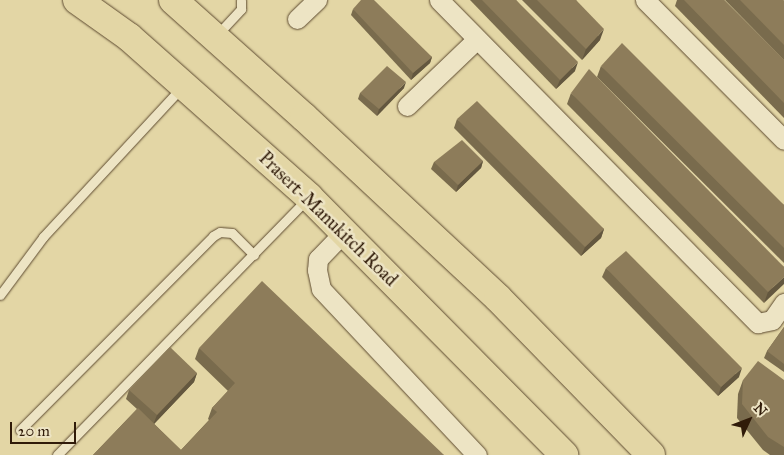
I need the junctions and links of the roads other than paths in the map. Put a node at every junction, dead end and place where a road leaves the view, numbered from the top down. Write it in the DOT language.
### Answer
graph roads {
  1 [pos="77,0"];
  2 [pos="93,0"];
  3 [pos="172,0"];
  4 [pos="241,0"];
  5 [pos="317,0"];
  6 [pos="439,0"];
  7 [pos="645,0"];
  8 [pos="298,19"];
  9 [pos="130,37"];
  10 [pos="214,38"];
  11 [pos="477,39"];
  12 [pos="184,84"];
  13 [pos="407,106"];
  14 [pos="784,140"];
  15 [pos="309,197"];
  16 [pos="345,231"];
  17 [pos="254,255"];
  18 [pos="0,295"];
  19 [pos="784,303"];
  20 [pos="20,430"];
  21 [pos="555,452"];
  22 [pos="56,455"];
  23 [pos="477,455"];
  24 [pos="651,455"];
  1 -- 9 [label="main road, Prasert-Manukitch Road"];
  2 -- 9 [label="main road"];
  3 -- 10 [label="main road"];
  4 -- 10 [label="lane"];
  5 -- 8 [label="street"];
  6 -- 11 [label="street"];
  7 -- 14 [label="street"];
  9 -- 12 [label="main road, Prasert-Manukitch Road"];
  10 -- 24 [label="main road"];
  11 -- 13 [label="street"];
  11 -- 19 [label="street"];
  12 -- 15 [label="main road, Prasert-Manukitch Road"];
  12 -- 18 [label="lane"];
  15 -- 16 [label="main road, Prasert-Manukitch Road"];
  15 -- 17 [label="lane"];
  16 -- 21 [label="main road, Prasert-Manukitch Road"];
  16 -- 23 [label="street"];
  17 -- 20 [label="lane"];
  17 -- 22 [label="lane"];
}
